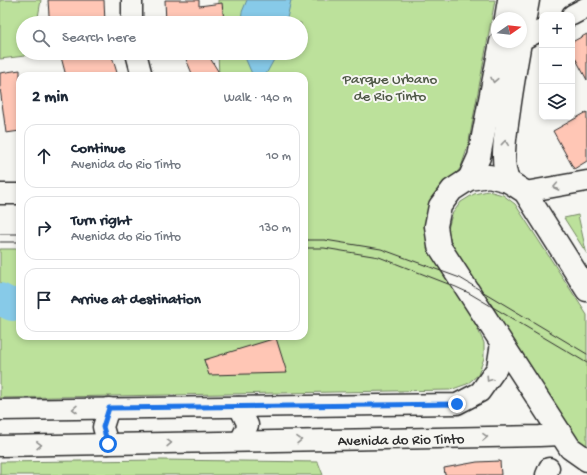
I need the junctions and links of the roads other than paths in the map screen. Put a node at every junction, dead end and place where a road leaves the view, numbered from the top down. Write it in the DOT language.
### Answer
graph roads {
  1 [pos="132,0"];
  2 [pos="509,0"];
  3 [pos="528,0"];
  4 [pos="587,7"];
  5 [pos="507,12"];
  6 [pos="526,12"];
  7 [pos="575,13"];
  8 [pos="132,16"];
  9 [pos="539,31"];
  10 [pos="527,37"];
  11 [pos="500,48"];
  12 [pos="519,48"];
  13 [pos="138,60"];
  14 [pos="141,72"];
  15 [pos="469,179"];
  16 [pos="587,182"];
  17 [pos="516,187"];
  18 [pos="0,194"];
  19 [pos="16,194"];
  20 [pos="587,290"];
  21 [pos="501,342"];
  22 [pos="239,407"];
  23 [pos="109,408"];
  24 [pos="0,410"];
  25 [pos="562,435"];
  26 [pos="240,442"];
  27 [pos="108,444"];
  28 [pos="0,446"];
  29 [pos="586,465"];
  1 -- 8 [label="street"];
  2 -- 5 [label="main road"];
  3 -- 6 [label="main road"];
  4 -- 7 [label="street"];
  9 -- 10 [label="street"];
  11 -- 15 [label="main road, one-way"];
  17 -- 12 [label="main road, one-way"];
  13 -- 14 [label="street"];
  15 -- 17 [label="main road"];
  15 -- 21 [label="main road"];
  16 -- 17 [label="street, one-way"];
  17 -- 20 [label="main road"];
  18 -- 19 [label="street"];
  21 -- 22 [label="street, one-way"];
  21 -- 25 [label="main road"];
  22 -- 23 [label="street"];
  22 -- 26 [label="street"];
  23 -- 24 [label="street, one-way"];
  23 -- 27 [label="street"];
  26 -- 25 [label="street, Avenida do Rio Tinto, one-way"];
  25 -- 29 [label="main road"];
  27 -- 26 [label="street, Avenida do Rio Tinto, one-way"];
  28 -- 27 [label="street, Avenida do Rio Tinto, one-way"];
}
